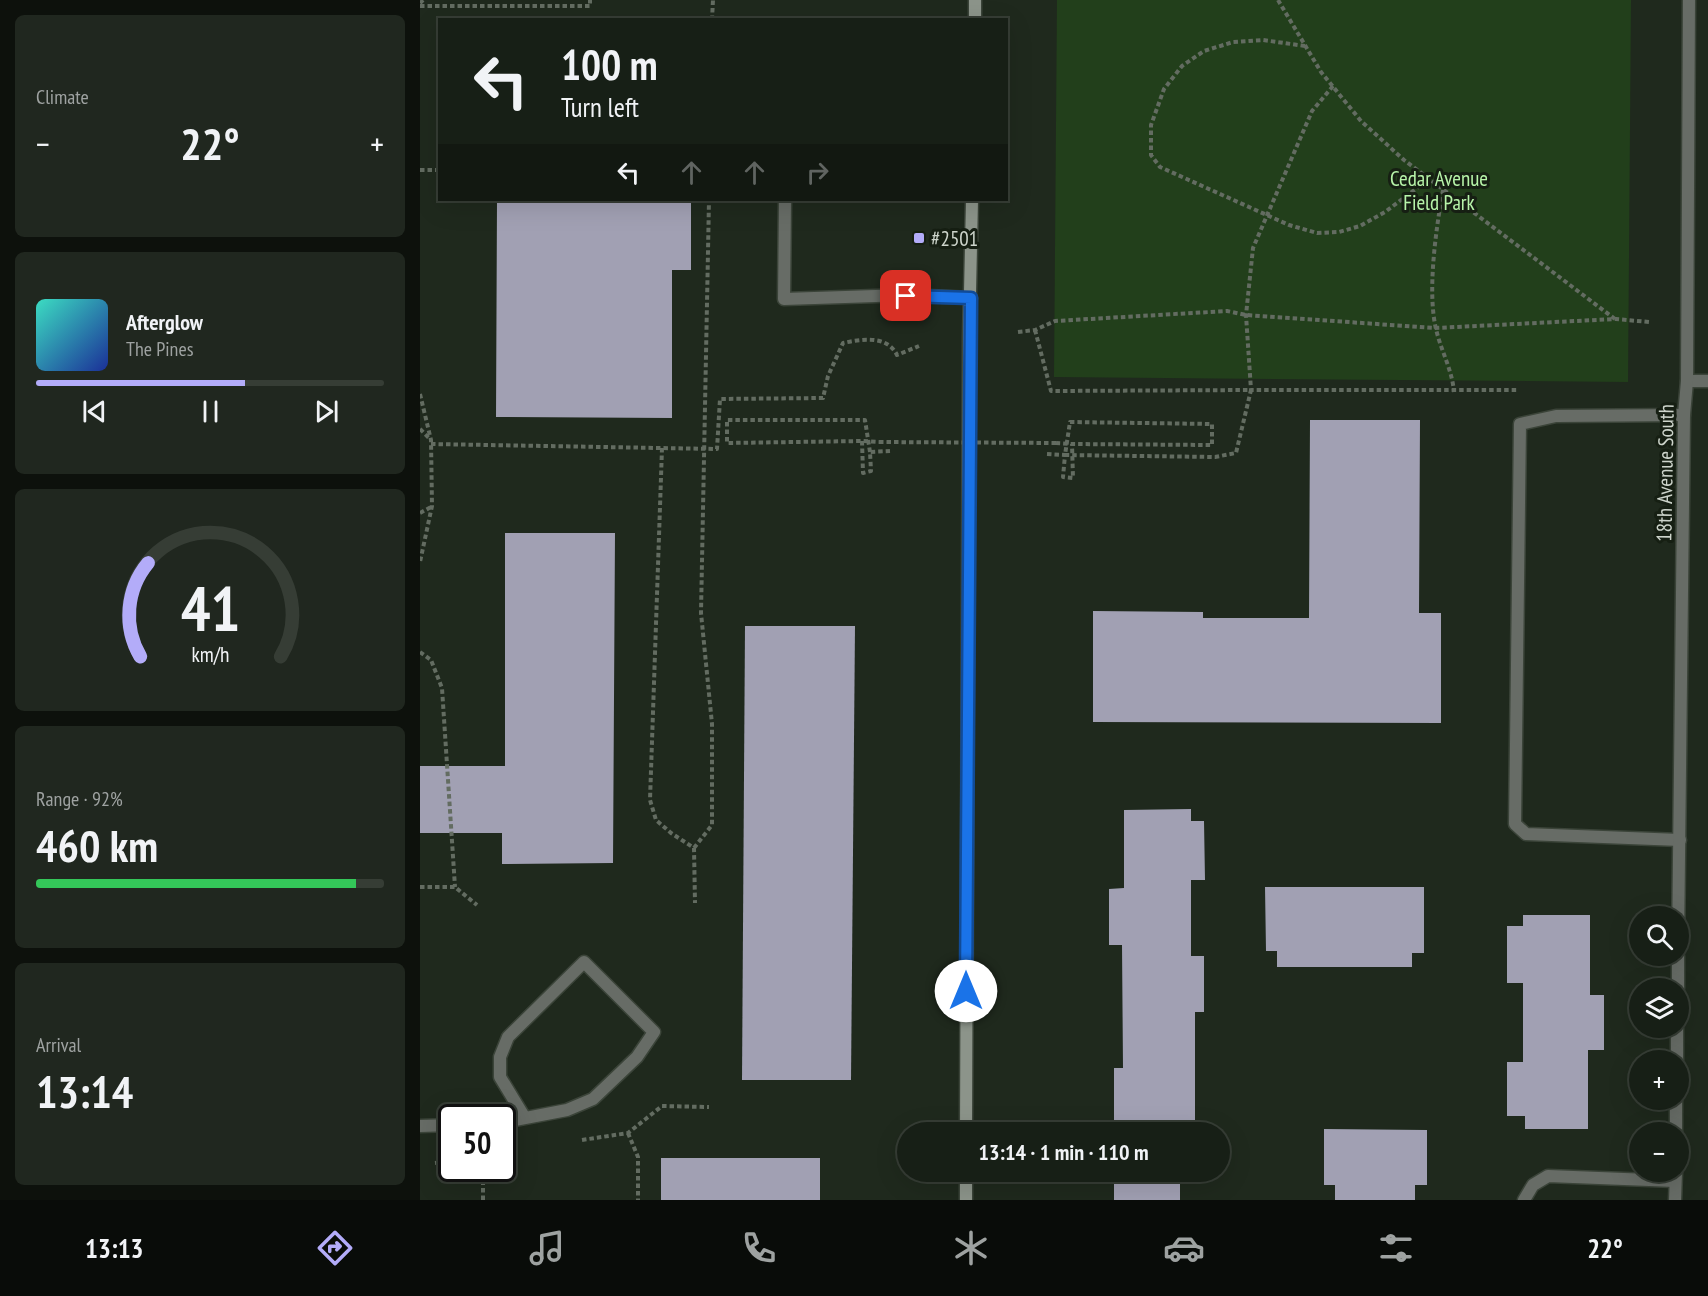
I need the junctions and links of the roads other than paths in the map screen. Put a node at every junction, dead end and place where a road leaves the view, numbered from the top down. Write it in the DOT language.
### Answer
graph roads {
  1 [pos="975,0"];
  2 [pos="1689,0"];
  3 [pos="975,18"];
  4 [pos="785,201"];
  5 [pos="972,201"];
  6 [pos="971,298"];
  7 [pos="1687,381"];
  8 [pos="1708,381"];
  9 [pos="1684,415"];
  10 [pos="1680,840"];
  11 [pos="1679,906"];
  12 [pos="525,1118"];
  13 [pos="516,1120"];
  14 [pos="966,1122"];
  15 [pos="438,1125"];
  16 [pos="420,1126"];
  17 [pos="1629,1176"];
  18 [pos="966,1182"];
  19 [pos="1675,1182"];
  20 [pos="966,1200"];
  21 [pos="1524,1200"];
  22 [pos="1675,1200"];
  1 -- 3 [label="main road"];
  2 -- 7 [label="street, 18th Avenue South"];
  4 -- 6 [label="street"];
  5 -- 6 [label="main road"];
  6 -- 14 [label="main road"];
  7 -- 8 [label="street"];
  7 -- 9 [label="street, 18th Avenue South"];
  9 -- 10 [label="street, 18th Avenue South"];
  9 -- 10 [label="street"];
  10 -- 11 [label="street, 18th Avenue South"];
  12 -- 12 [label="street"];
  12 -- 13 [label="street"];
  15 -- 16 [label="street"];
  17 -- 21 [label="street"];
  18 -- 20 [label="main road"];
  19 -- 22 [label="street"];
}
